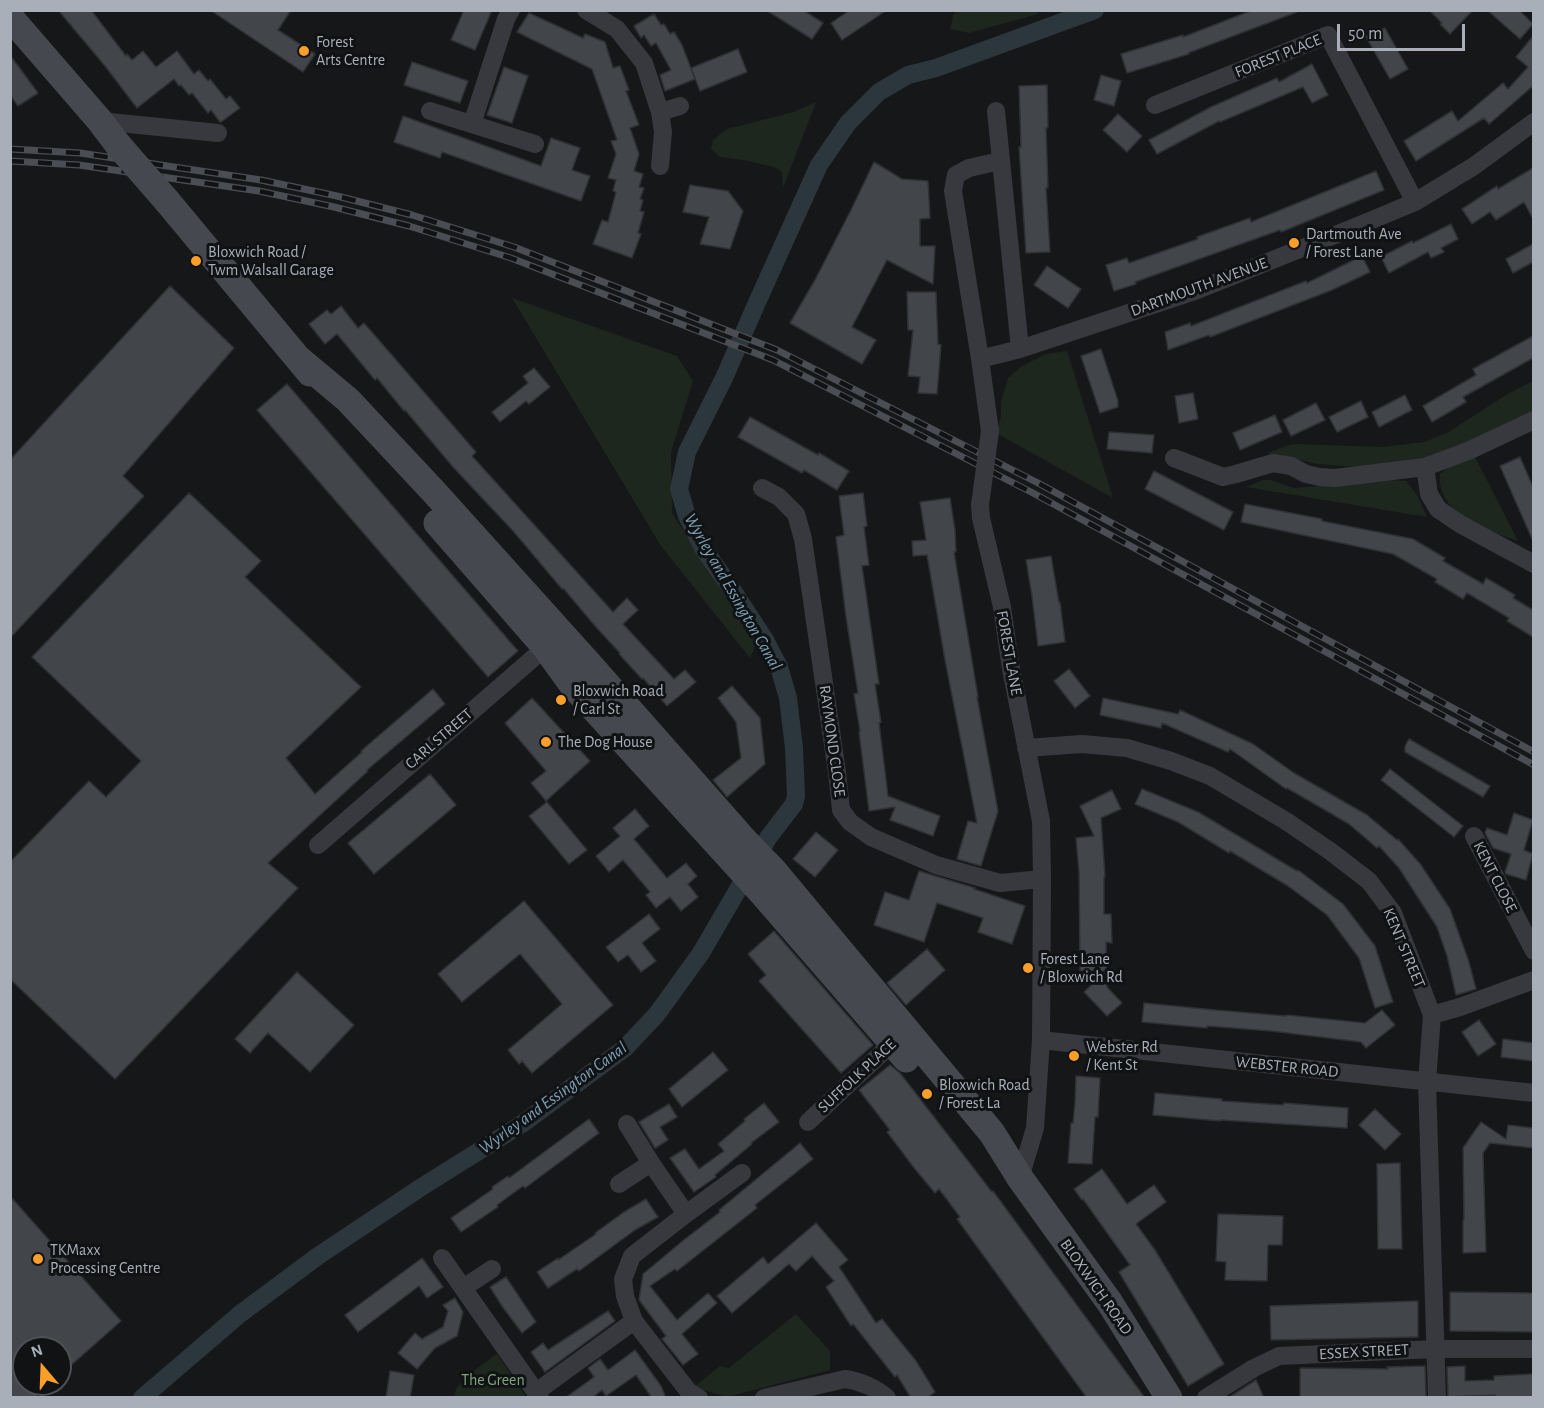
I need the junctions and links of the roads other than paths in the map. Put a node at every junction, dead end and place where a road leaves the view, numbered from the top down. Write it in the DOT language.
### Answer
graph roads {
  1 [pos="511,10"];
  2 [pos="586,10"];
  3 [pos="10,17"];
  4 [pos="1155,105"];
  5 [pos="680,106"];
  6 [pos="430,111"];
  7 [pos="996,111"];
  8 [pos="660,112"];
  9 [pos="99,121"];
  10 [pos="472,124"];
  11 [pos="1532,127"];
  12 [pos="218,133"];
  13 [pos="535,144"];
  14 [pos="1000,161"];
  15 [pos="660,166"];
  16 [pos="1415,202"];
  17 [pos="1020,349"];
  18 [pos="980,358"];
  19 [pos="1533,420"];
  20 [pos="1174,458"];
  21 [pos="1425,467"];
  22 [pos="762,488"];
  23 [pos="1533,564"];
  24 [pos="554,640"];
  25 [pos="1026,748"];
  26 [pos="1474,836"];
  27 [pos="318,845"];
  28 [pos="1042,879"];
  29 [pos="1533,951"];
  30 [pos="1533,980"];
  31 [pos="1432,1015"];
  32 [pos="900,1037"];
  33 [pos="1041,1040"];
  34 [pos="1427,1082"];
  35 [pos="1533,1093"];
  36 [pos="808,1122"];
  37 [pos="627,1124"];
  38 [pos="651,1163"];
  39 [pos="742,1173"];
  40 [pos="1020,1178"];
  41 [pos="619,1184"];
  42 [pos="686,1214"];
  43 [pos="442,1258"];
  44 [pos="492,1269"];
  45 [pos="464,1288"];
  46 [pos="634,1321"];
  47 [pos="1533,1348"];
  48 [pos="1436,1349"];
  49 [pos="538,1395"];
  50 [pos="699,1398"];
  51 [pos="764,1398"];
  52 [pos="887,1398"];
  53 [pos="1169,1398"];
  54 [pos="1206,1398"];
  55 [pos="1437,1398"];
  1 -- 10 [label="street"];
  2 -- 8 [label="street"];
  3 -- 9 [label="main road"];
  4 -- 16 [label="street, FOREST PLACE"];
  5 -- 8 [label="street"];
  6 -- 10 [label="street"];
  7 -- 14 [label="street"];
  8 -- 15 [label="street"];
  9 -- 12 [label="street"];
  9 -- 24 [label="main road, BLOXWICH ROAD, bridge"];
  10 -- 13 [label="street"];
  11 -- 16 [label="street, DARTMOUTH AVENUE"];
  14 -- 17 [label="street"];
  14 -- 18 [label="street, FOREST LANE"];
  16 -- 17 [label="street, DARTMOUTH AVENUE"];
  17 -- 18 [label="street, DARTMOUTH AVENUE"];
  18 -- 25 [label="street, FOREST LANE, bridge"];
  19 -- 21 [label="street"];
  20 -- 21 [label="street"];
  21 -- 23 [label="street"];
  22 -- 28 [label="street, RAYMOND CLOSE"];
  24 -- 27 [label="street, CARL STREET"];
  24 -- 32 [label="main road, BLOXWICH ROAD"];
  25 -- 28 [label="street, FOREST LANE"];
  25 -- 31 [label="street, KENT STREET"];
  26 -- 29 [label="street, KENT CLOSE"];
  28 -- 33 [label="street, FOREST LANE"];
  30 -- 31 [label="street"];
  31 -- 34 [label="street, KENT STREET"];
  32 -- 36 [label="street, SUFFOLK PLACE"];
  32 -- 40 [label="main road, BLOXWICH ROAD"];
  33 -- 34 [label="street, WEBSTER ROAD"];
  33 -- 40 [label="street, FOREST LANE"];
  34 -- 35 [label="street, WEBSTER ROAD"];
  34 -- 48 [label="street, KENT STREET"];
  37 -- 38 [label="street"];
  38 -- 41 [label="street"];
  38 -- 42 [label="street"];
  39 -- 42 [label="street"];
  40 -- 53 [label="main road, BLOXWICH ROAD"];
  42 -- 46 [label="street"];
  43 -- 45 [label="street"];
  44 -- 45 [label="street"];
  45 -- 49 [label="street"];
  46 -- 49 [label="street"];
  46 -- 50 [label="street"];
  47 -- 48 [label="street, ESSEX STREET"];
  48 -- 54 [label="street, ESSEX STREET"];
  48 -- 55 [label="street, KENT STREET"];
  51 -- 52 [label="street"];
}
